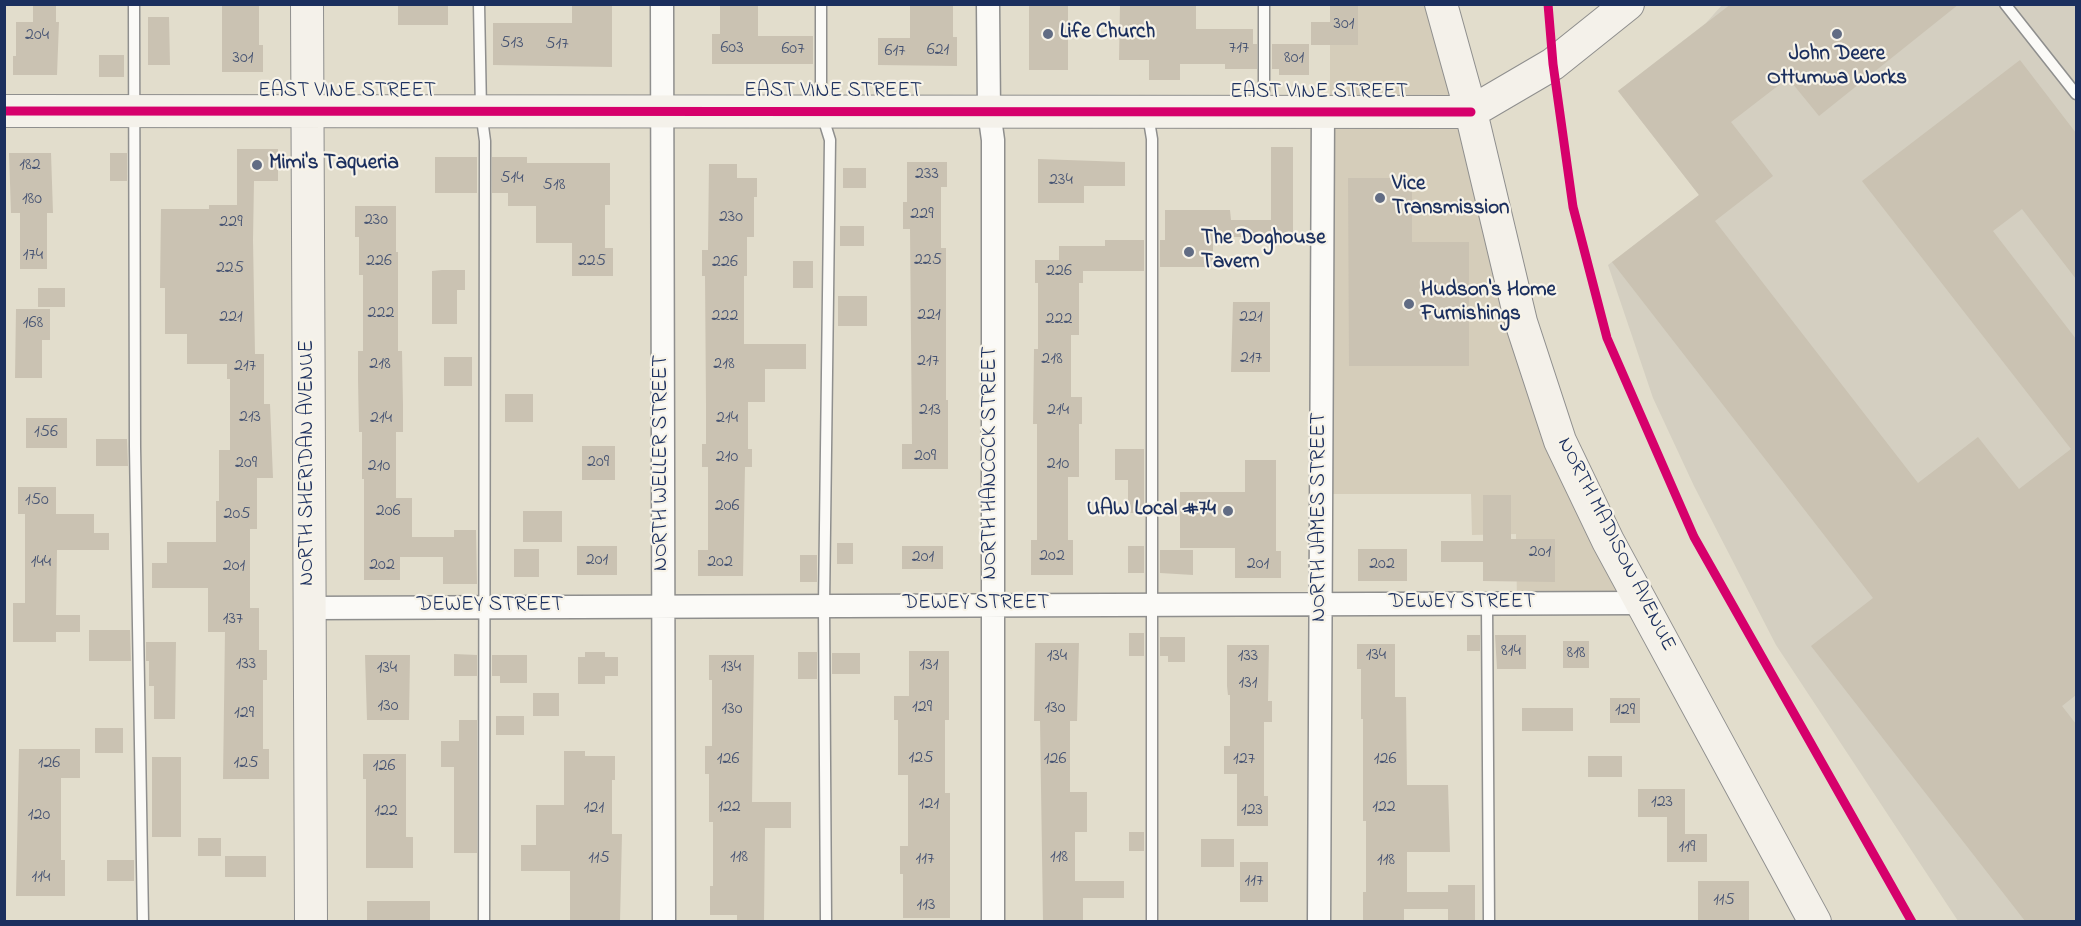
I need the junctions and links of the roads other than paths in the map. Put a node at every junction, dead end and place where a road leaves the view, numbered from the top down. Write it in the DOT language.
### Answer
graph roads {
  1 [pos="134,4"];
  2 [pos="307,4"];
  3 [pos="479,4"];
  4 [pos="662,4"];
  5 [pos="820,4"];
  6 [pos="988,4"];
  7 [pos="1264,4"];
  8 [pos="1441,4"];
  9 [pos="1628,4"];
  10 [pos="2005,4"];
  11 [pos="2076,94"];
  12 [pos="4,111"];
  13 [pos="134,111"];
  14 [pos="308,111"];
  15 [pos="481,111"];
  16 [pos="662,111"];
  17 [pos="821,111"];
  18 [pos="989,111"];
  19 [pos="1148,112"];
  20 [pos="1264,112"];
  21 [pos="1323,112"];
  22 [pos="1471,112"];
  23 [pos="1641,603"];
  24 [pos="1153,604"];
  25 [pos="1320,604"];
  26 [pos="1487,604"];
  27 [pos="824,605"];
  28 [pos="992,605"];
  29 [pos="663,606"];
  30 [pos="486,607"];
  31 [pos="310,608"];
  32 [pos="143,921"];
  33 [pos="311,921"];
  34 [pos="484,921"];
  35 [pos="664,921"];
  36 [pos="826,921"];
  37 [pos="993,921"];
  38 [pos="1152,921"];
  39 [pos="1318,921"];
  40 [pos="1489,921"];
  41 [pos="1815,921"];
  1 -- 13 [label="lane"];
  2 -- 14 [label="street, NORTH SHERIDAN AVENUE"];
  3 -- 15 [label="lane"];
  4 -- 16 [label="street, NORTH WELLER STREET"];
  5 -- 17 [label="lane"];
  6 -- 18 [label="street, NORTH HANCOCK STREET"];
  7 -- 20 [label="lane"];
  8 -- 22 [label="street, NORTH MADISON AVENUE"];
  9 -- 22 [label="street"];
  10 -- 11 [label="lane"];
  12 -- 13 [label="street, EAST VINE STREET"];
  13 -- 14 [label="street, EAST VINE STREET"];
  13 -- 32 [label="lane"];
  14 -- 15 [label="street, EAST VINE STREET"];
  14 -- 31 [label="street, NORTH SHERIDAN AVENUE"];
  15 -- 16 [label="street, EAST VINE STREET"];
  15 -- 30 [label="lane"];
  16 -- 17 [label="street, EAST VINE STREET"];
  16 -- 29 [label="street, NORTH WELLER STREET"];
  17 -- 18 [label="street, EAST VINE STREET"];
  17 -- 27 [label="lane"];
  18 -- 19 [label="street, EAST VINE STREET"];
  18 -- 28 [label="street, NORTH HANCOCK STREET"];
  19 -- 20 [label="street, EAST VINE STREET"];
  19 -- 24 [label="lane"];
  20 -- 21 [label="street, EAST VINE STREET"];
  21 -- 22 [label="street, EAST VINE STREET"];
  21 -- 25 [label="street, NORTH JAMES STREET"];
  22 -- 23 [label="street, NORTH MADISON AVENUE"];
  23 -- 26 [label="street, DEWEY STREET"];
  23 -- 41 [label="street, NORTH MADISON AVENUE"];
  24 -- 25 [label="street, DEWEY STREET"];
  24 -- 28 [label="street, DEWEY STREET"];
  24 -- 38 [label="lane"];
  25 -- 26 [label="street, DEWEY STREET"];
  25 -- 39 [label="street, NORTH JAMES STREET"];
  26 -- 40 [label="lane"];
  27 -- 28 [label="street, DEWEY STREET"];
  27 -- 29 [label="street, DEWEY STREET"];
  27 -- 36 [label="lane"];
  28 -- 37 [label="street, NORTH HANCOCK STREET"];
  29 -- 30 [label="street, DEWEY STREET"];
  29 -- 35 [label="street, NORTH WELLER STREET"];
  30 -- 31 [label="street, DEWEY STREET"];
  30 -- 34 [label="lane"];
  31 -- 33 [label="street, NORTH SHERIDAN AVENUE"];
}
